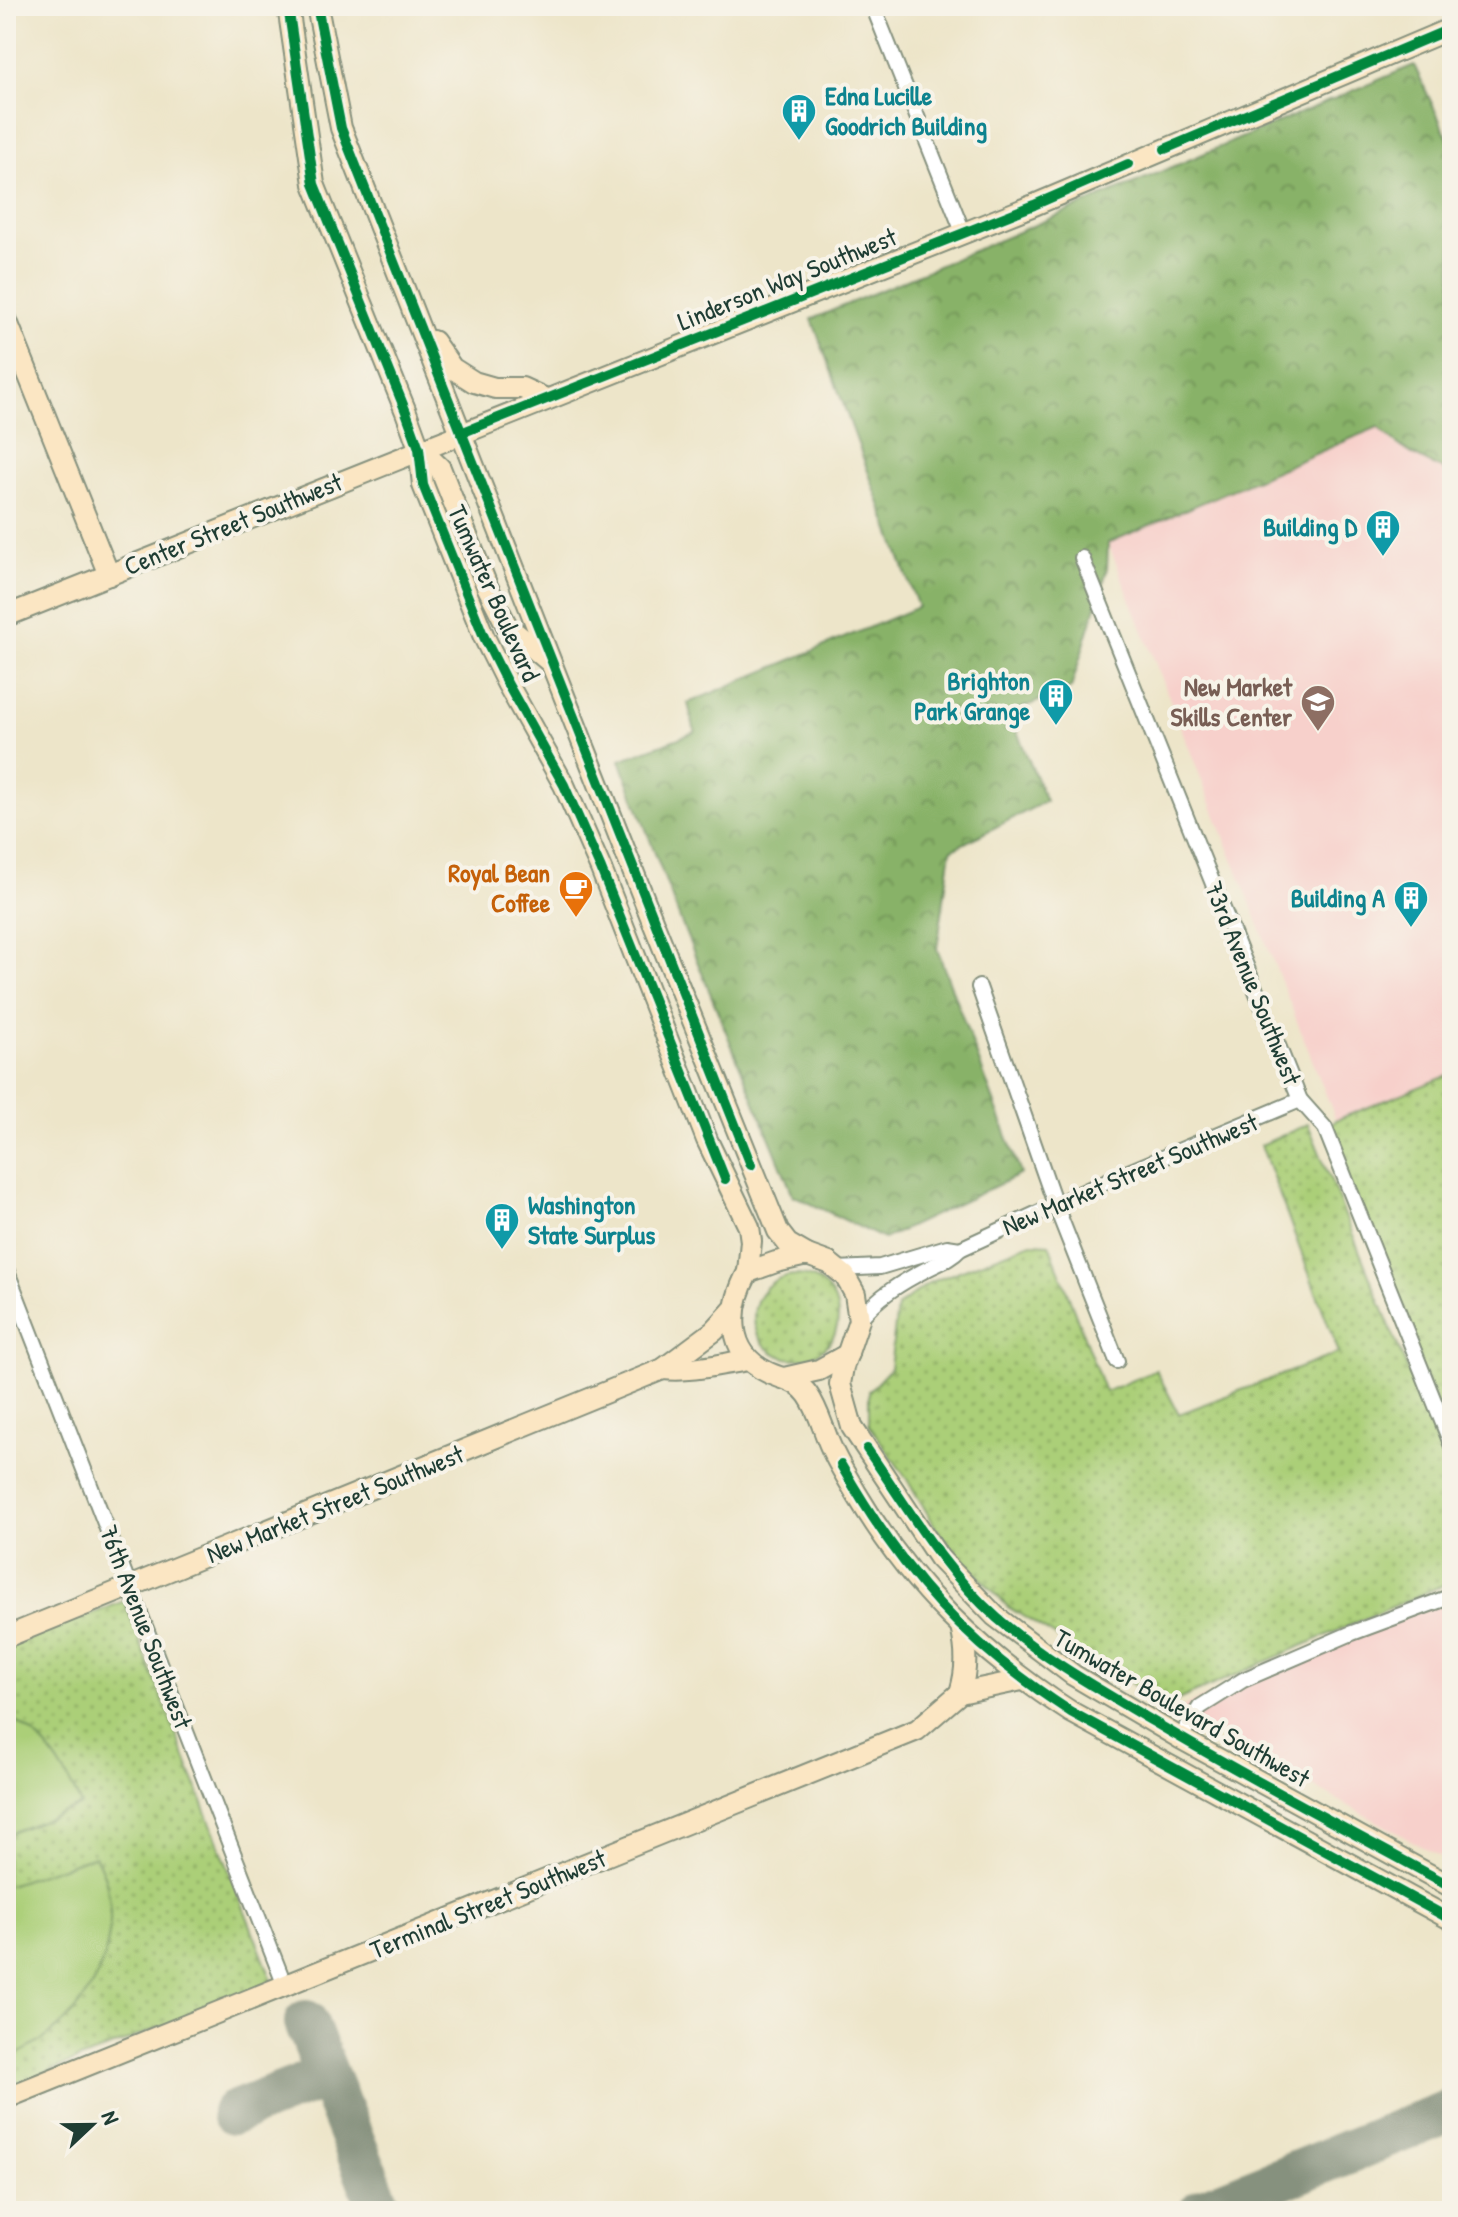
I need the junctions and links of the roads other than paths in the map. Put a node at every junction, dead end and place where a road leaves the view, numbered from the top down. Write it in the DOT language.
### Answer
graph roads {
  1 [pos="288,6"];
  2 [pos="317,6"];
  3 [pos="873,6"];
  4 [pos="1452,28"];
  5 [pos="963,232"];
  6 [pos="6,319"];
  7 [pos="423,336"];
  8 [pos="546,399"];
  9 [pos="461,433"];
  10 [pos="419,448"];
  11 [pos="1082,558"];
  12 [pos="109,575"];
  13 [pos="6,616"];
  14 [pos="552,664"];
  15 [pos="979,987"];
  16 [pos="1300,1100"];
  17 [pos="1055,1204"];
  18 [pos="960,1249"];
  19 [pos="807,1255"];
  20 [pos="6,1269"];
  21 [pos="837,1269"];
  22 [pos="748,1272"];
  23 [pos="733,1310"];
  24 [pos="859,1320"];
  25 [pos="848,1354"];
  26 [pos="748,1360"];
  27 [pos="1117,1361"];
  28 [pos="663,1369"];
  29 [pos="784,1378"];
  30 [pos="1452,1446"];
  31 [pos="131,1587"];
  32 [pos="1452,1596"];
  33 [pos="961,1627"];
  34 [pos="6,1637"];
  35 [pos="1022,1680"];
  36 [pos="960,1693"];
  37 [pos="1180,1738"];
  38 [pos="1452,1887"];
  39 [pos="1452,1920"];
  40 [pos="285,1986"];
  41 [pos="6,2098"];
  1 -- 10 [label="main road, Tumwater Boulevard"];
  2 -- 7 [label="main road, Tumwater Boulevard"];
  3 -- 5 [label="street"];
  4 -- 5 [label="main road, Linderson Way Southwest"];
  5 -- 8 [label="main road, Linderson Way Southwest"];
  6 -- 12 [label="main road"];
  7 -- 8 [label="main road"];
  7 -- 9 [label="main road, Tumwater Boulevard"];
  8 -- 9 [label="main road, Linderson Way Southwest"];
  9 -- 10 [label="main road, Center Street Southwest"];
  9 -- 14 [label="main road, Tumwater Boulevard"];
  10 -- 12 [label="main road, Center Street Southwest"];
  10 -- 14 [label="main road"];
  10 -- 22 [label="main road, Tumwater Boulevard"];
  11 -- 16 [label="street, 73rd Avenue Southwest"];
  12 -- 13 [label="main road, Center Street Southwest"];
  14 -- 19 [label="main road, Tumwater Boulevard"];
  15 -- 17 [label="street"];
  16 -- 17 [label="street, New Market Street Southwest"];
  16 -- 30 [label="street, 73rd Avenue Southwest"];
  17 -- 18 [label="street, New Market Street Southwest"];
  17 -- 27 [label="street"];
  18 -- 21 [label="street, New Market Street Southwest"];
  18 -- 24 [label="street, New Market Street Southwest"];
  19 -- 21 [label="main road"];
  19 -- 22 [label="main road"];
  20 -- 31 [label="street, 76th Avenue Southwest"];
  21 -- 24 [label="main road"];
  22 -- 23 [label="main road"];
  23 -- 26 [label="main road"];
  23 -- 28 [label="main road, New Market Street Southwest"];
  24 -- 25 [label="main road"];
  25 -- 29 [label="main road"];
  25 -- 37 [label="main road, Tumwater Boulevard Southwest"];
  26 -- 28 [label="main road, New Market Street Southwest"];
  26 -- 29 [label="main road"];
  28 -- 31 [label="main road, New Market Street Southwest"];
  29 -- 33 [label="main road, Tumwater Boulevard Southwest"];
  31 -- 34 [label="main road, New Market Street Southwest"];
  31 -- 40 [label="street, 76th Avenue Southwest"];
  32 -- 37 [label="street"];
  33 -- 35 [label="main road, Tumwater Boulevard Southwest"];
  33 -- 36 [label="main road"];
  35 -- 36 [label="main road, Terminal Street Southwest"];
  35 -- 39 [label="main road, Tumwater Boulevard Southwest"];
  36 -- 40 [label="main road, Terminal Street Southwest"];
  37 -- 38 [label="main road, Tumwater Boulevard Southwest"];
  40 -- 41 [label="main road, Terminal Street Southwest"];
}
